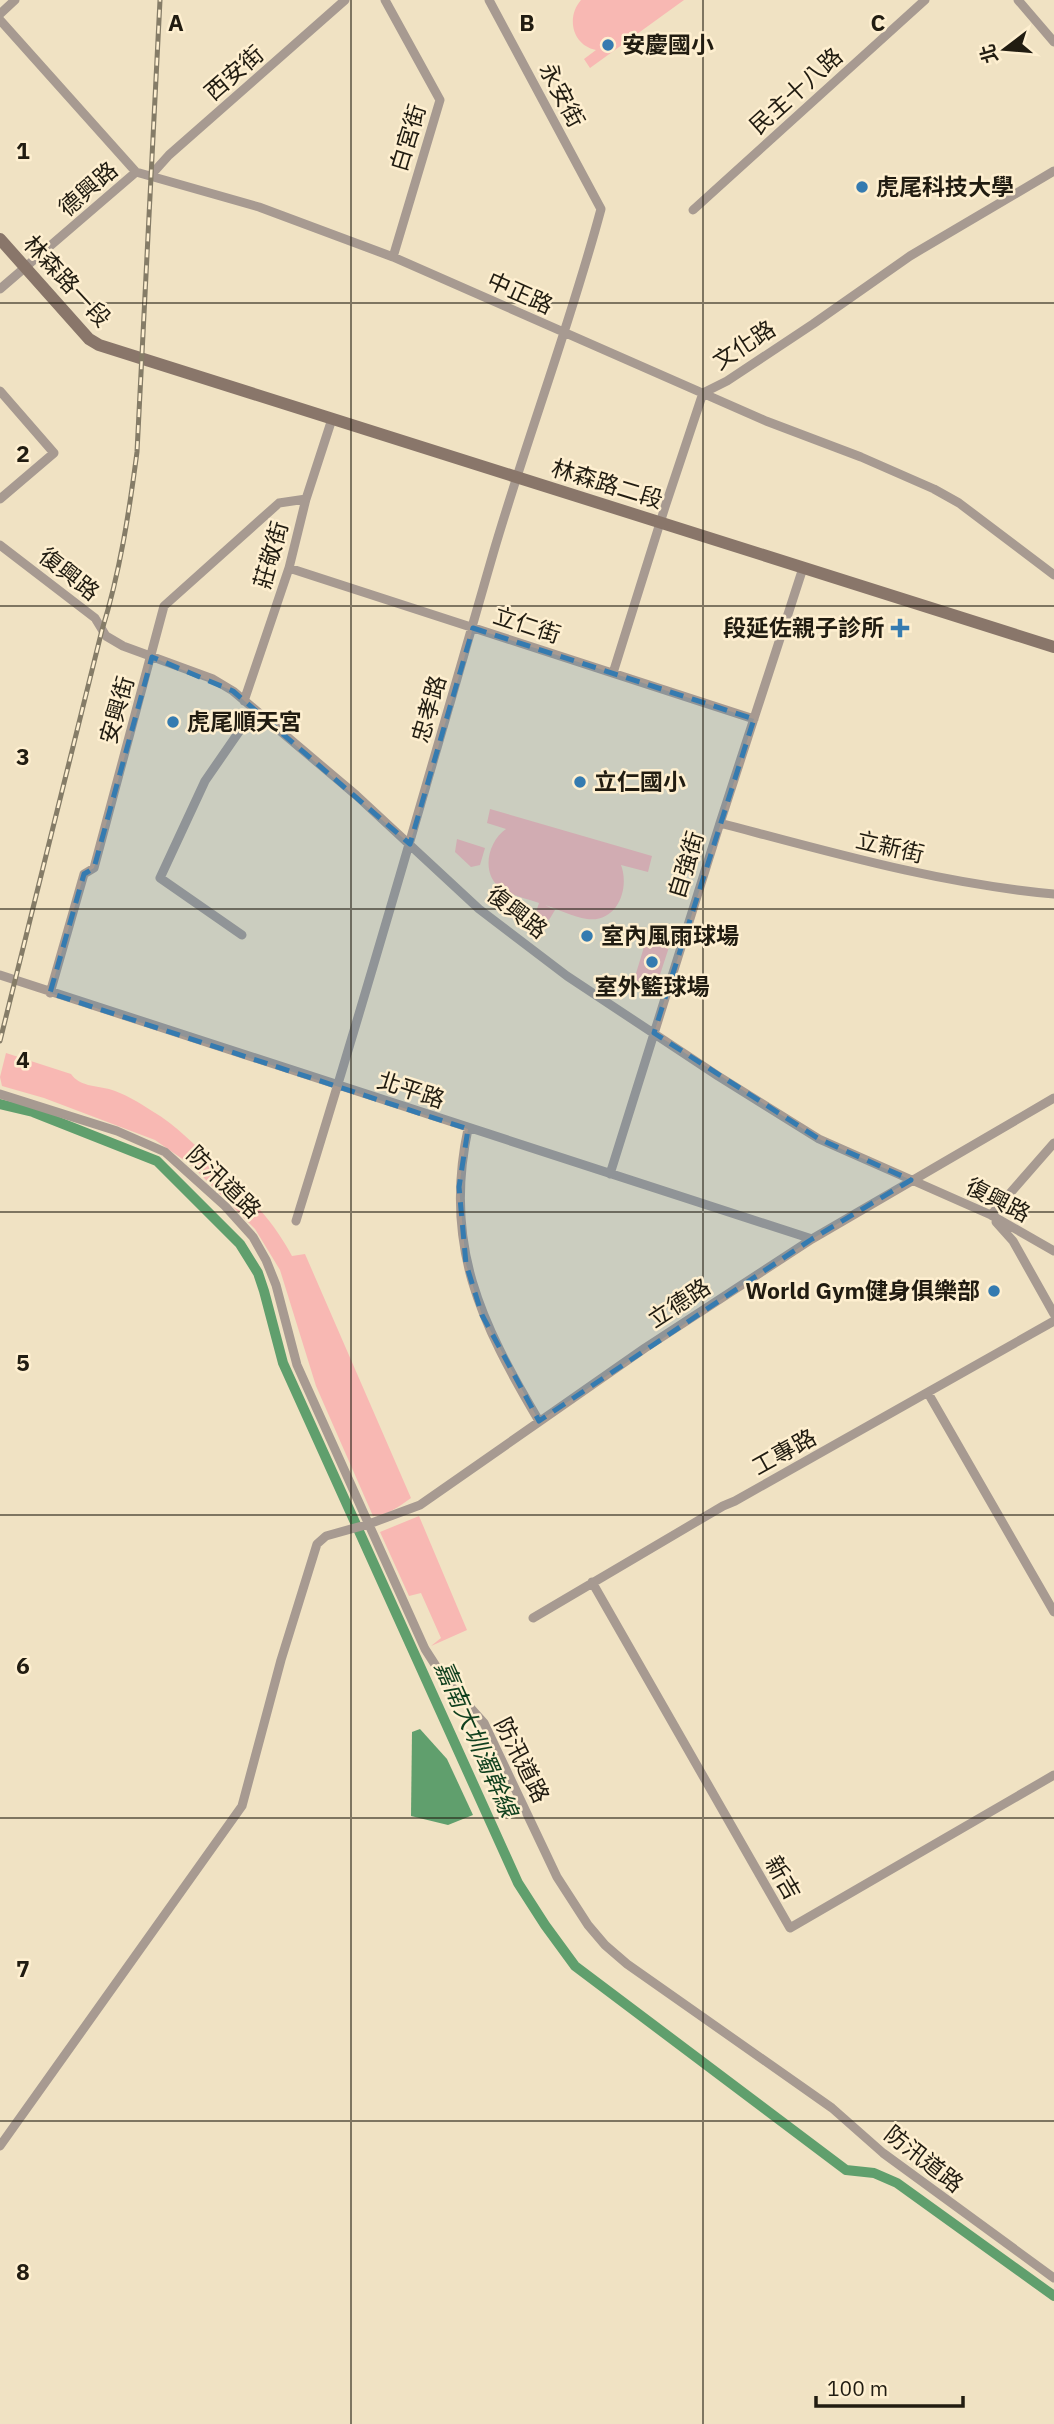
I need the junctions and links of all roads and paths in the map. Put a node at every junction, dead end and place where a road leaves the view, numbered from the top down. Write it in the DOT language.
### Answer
graph roads {
  1 [pos="15,0"];
  2 [pos="345,0"];
  3 [pos="385,0"];
  4 [pos="489,0"];
  5 [pos="925,0"];
  6 [pos="1018,0"];
  7 [pos="0,14"];
  8 [pos="0,20"];
  9 [pos="1054,42"];
  10 [pos="1054,171"];
  11 [pos="136,172"];
  12 [pos="151,175"];
  13 [pos="601,209"];
  14 [pos="692,210"];
  15 [pos="0,239"];
  16 [pos="393,257"];
  17 [pos="26,267"];
  18 [pos="0,289"];
  19 [pos="565,334"];
  20 [pos="146,362"];
  21 [pos="0,391"];
  22 [pos="703,393"];
  23 [pos="332,419"];
  24 [pos="518,478"];
  25 [pos="0,499"];
  26 [pos="306,499"];
  27 [pos="660,523"];
  28 [pos="0,545"];
  29 [pos="289,568"];
  30 [pos="803,568"];
  31 [pos="1054,575"];
  32 [pos="473,628"];
  33 [pos="1053,643"];
  34 [pos="152,657"];
  35 [pos="613,673"];
  36 [pos="244,701"];
  37 [pos="254,709"];
  38 [pos="754,719"];
  39 [pos="720,823"];
  40 [pos="410,844"];
  41 [pos="1054,894"];
  42 [pos="242,934"];
  43 [pos="0,975"];
  44 [pos="50,993"];
  45 [pos="654,1033"];
  46 [pos="336,1086"];
  47 [pos="0,1094"];
  48 [pos="1054,1098"];
  49 [pos="468,1129"];
  50 [pos="1054,1143"];
  51 [pos="610,1174"];
  52 [pos="911,1180"];
  53 [pos="991,1215"];
  54 [pos="296,1221"];
  55 [pos="811,1239"];
  56 [pos="1054,1251"];
  57 [pos="1054,1314"];
  58 [pos="1054,1321"];
  59 [pos="928,1393"];
  60 [pos="539,1421"];
  61 [pos="367,1525"];
  62 [pos="592,1582"];
  63 [pos="1054,1612"];
  64 [pos="533,1618"];
  65 [pos="1054,1775"];
  66 [pos="0,2146"];
  67 [pos="1054,2278"];
  1 -- 7 [label="street"];
  2 -- 12 [label="street, 西安街"];
  3 -- 16 [label="street, 白宮街"];
  4 -- 13 [label="street, 永安街"];
  5 -- 14 [label="street, 民主十八路"];
  6 -- 9 [label="street"];
  8 -- 11 [label="street"];
  10 -- 22 [label="street, 文化路"];
  11 -- 12 [label="street, 中正路"];
  11 -- 17 [label="street, 德興路"];
  12 -- 16 [label="street, 中正路"];
  13 -- 19 [label="street, 忠孝路"];
  15 -- 17 [label="main road, 林森路一段"];
  16 -- 19 [label="street, 中正路"];
  17 -- 18 [label="street, 德興路"];
  17 -- 20 [label="main road, 林森路一段"];
  19 -- 22 [label="street, 中正路"];
  19 -- 24 [label="street, 忠孝路"];
  20 -- 23 [label="main road, 林森路二段"];
  21 -- 25 [label="street"];
  22 -- 27 [label="street, 文化路"];
  22 -- 31 [label="street, 中正路"];
  23 -- 24 [label="main road, 林森路二段"];
  23 -- 26 [label="street, 莊敬街"];
  24 -- 27 [label="main road, 林森路二段"];
  24 -- 32 [label="street, 忠孝路"];
  26 -- 29 [label="street, 莊敬街"];
  26 -- 34 [label="street, 安興街"];
  27 -- 30 [label="main road, 林森路二段"];
  27 -- 35 [label="street, 文化路"];
  28 -- 34 [label="street, 復興路"];
  29 -- 32 [label="street, 立仁街"];
  29 -- 36 [label="street, 莊敬街"];
  30 -- 33 [label="main road, 林森路二段"];
  30 -- 38 [label="street, 自強街"];
  32 -- 35 [label="street, 立仁街"];
  32 -- 40 [label="street, 忠孝路"];
  34 -- 36 [label="street, 復興路"];
  34 -- 44 [label="street, 安興街"];
  35 -- 38 [label="street, 立仁街"];
  36 -- 37 [label="street, 復興路"];
  37 -- 40 [label="street, 復興路"];
  37 -- 42 [label="street"];
  38 -- 39 [label="street, 自強街"];
  39 -- 41 [label="street, 立新街"];
  39 -- 45 [label="street, 自強街"];
  40 -- 45 [label="street, 復興路"];
  40 -- 46 [label="street, 忠孝路"];
  43 -- 44 [label="street, 北平路"];
  44 -- 46 [label="street, 北平路"];
  45 -- 51 [label="street, 自強街"];
  45 -- 52 [label="street, 復興路"];
  46 -- 49 [label="street, 北平路"];
  46 -- 54 [label="street, 忠孝路"];
  47 -- 61 [label="street, 防汛道路"];
  48 -- 52 [label="street, 立德路"];
  49 -- 51 [label="street, 北平路"];
  49 -- 60 [label="street"];
  50 -- 53 [label="street"];
  51 -- 55 [label="street, 北平路"];
  52 -- 53 [label="street, 復興路"];
  52 -- 55 [label="street, 立德路"];
  53 -- 56 [label="street, 復興路"];
  53 -- 57 [label="street"];
  55 -- 60 [label="street, 立德路"];
  58 -- 59 [label="street, 工專路"];
  59 -- 62 [label="street, 工專路"];
  59 -- 63 [label="street"];
  60 -- 61 [label="street, 立德路"];
  61 -- 66 [label="street, 立德路"];
  61 -- 67 [label="street, 防汛道路"];
  62 -- 64 [label="street, 工專路"];
  62 -- 65 [label="street, 新吉"];
}
